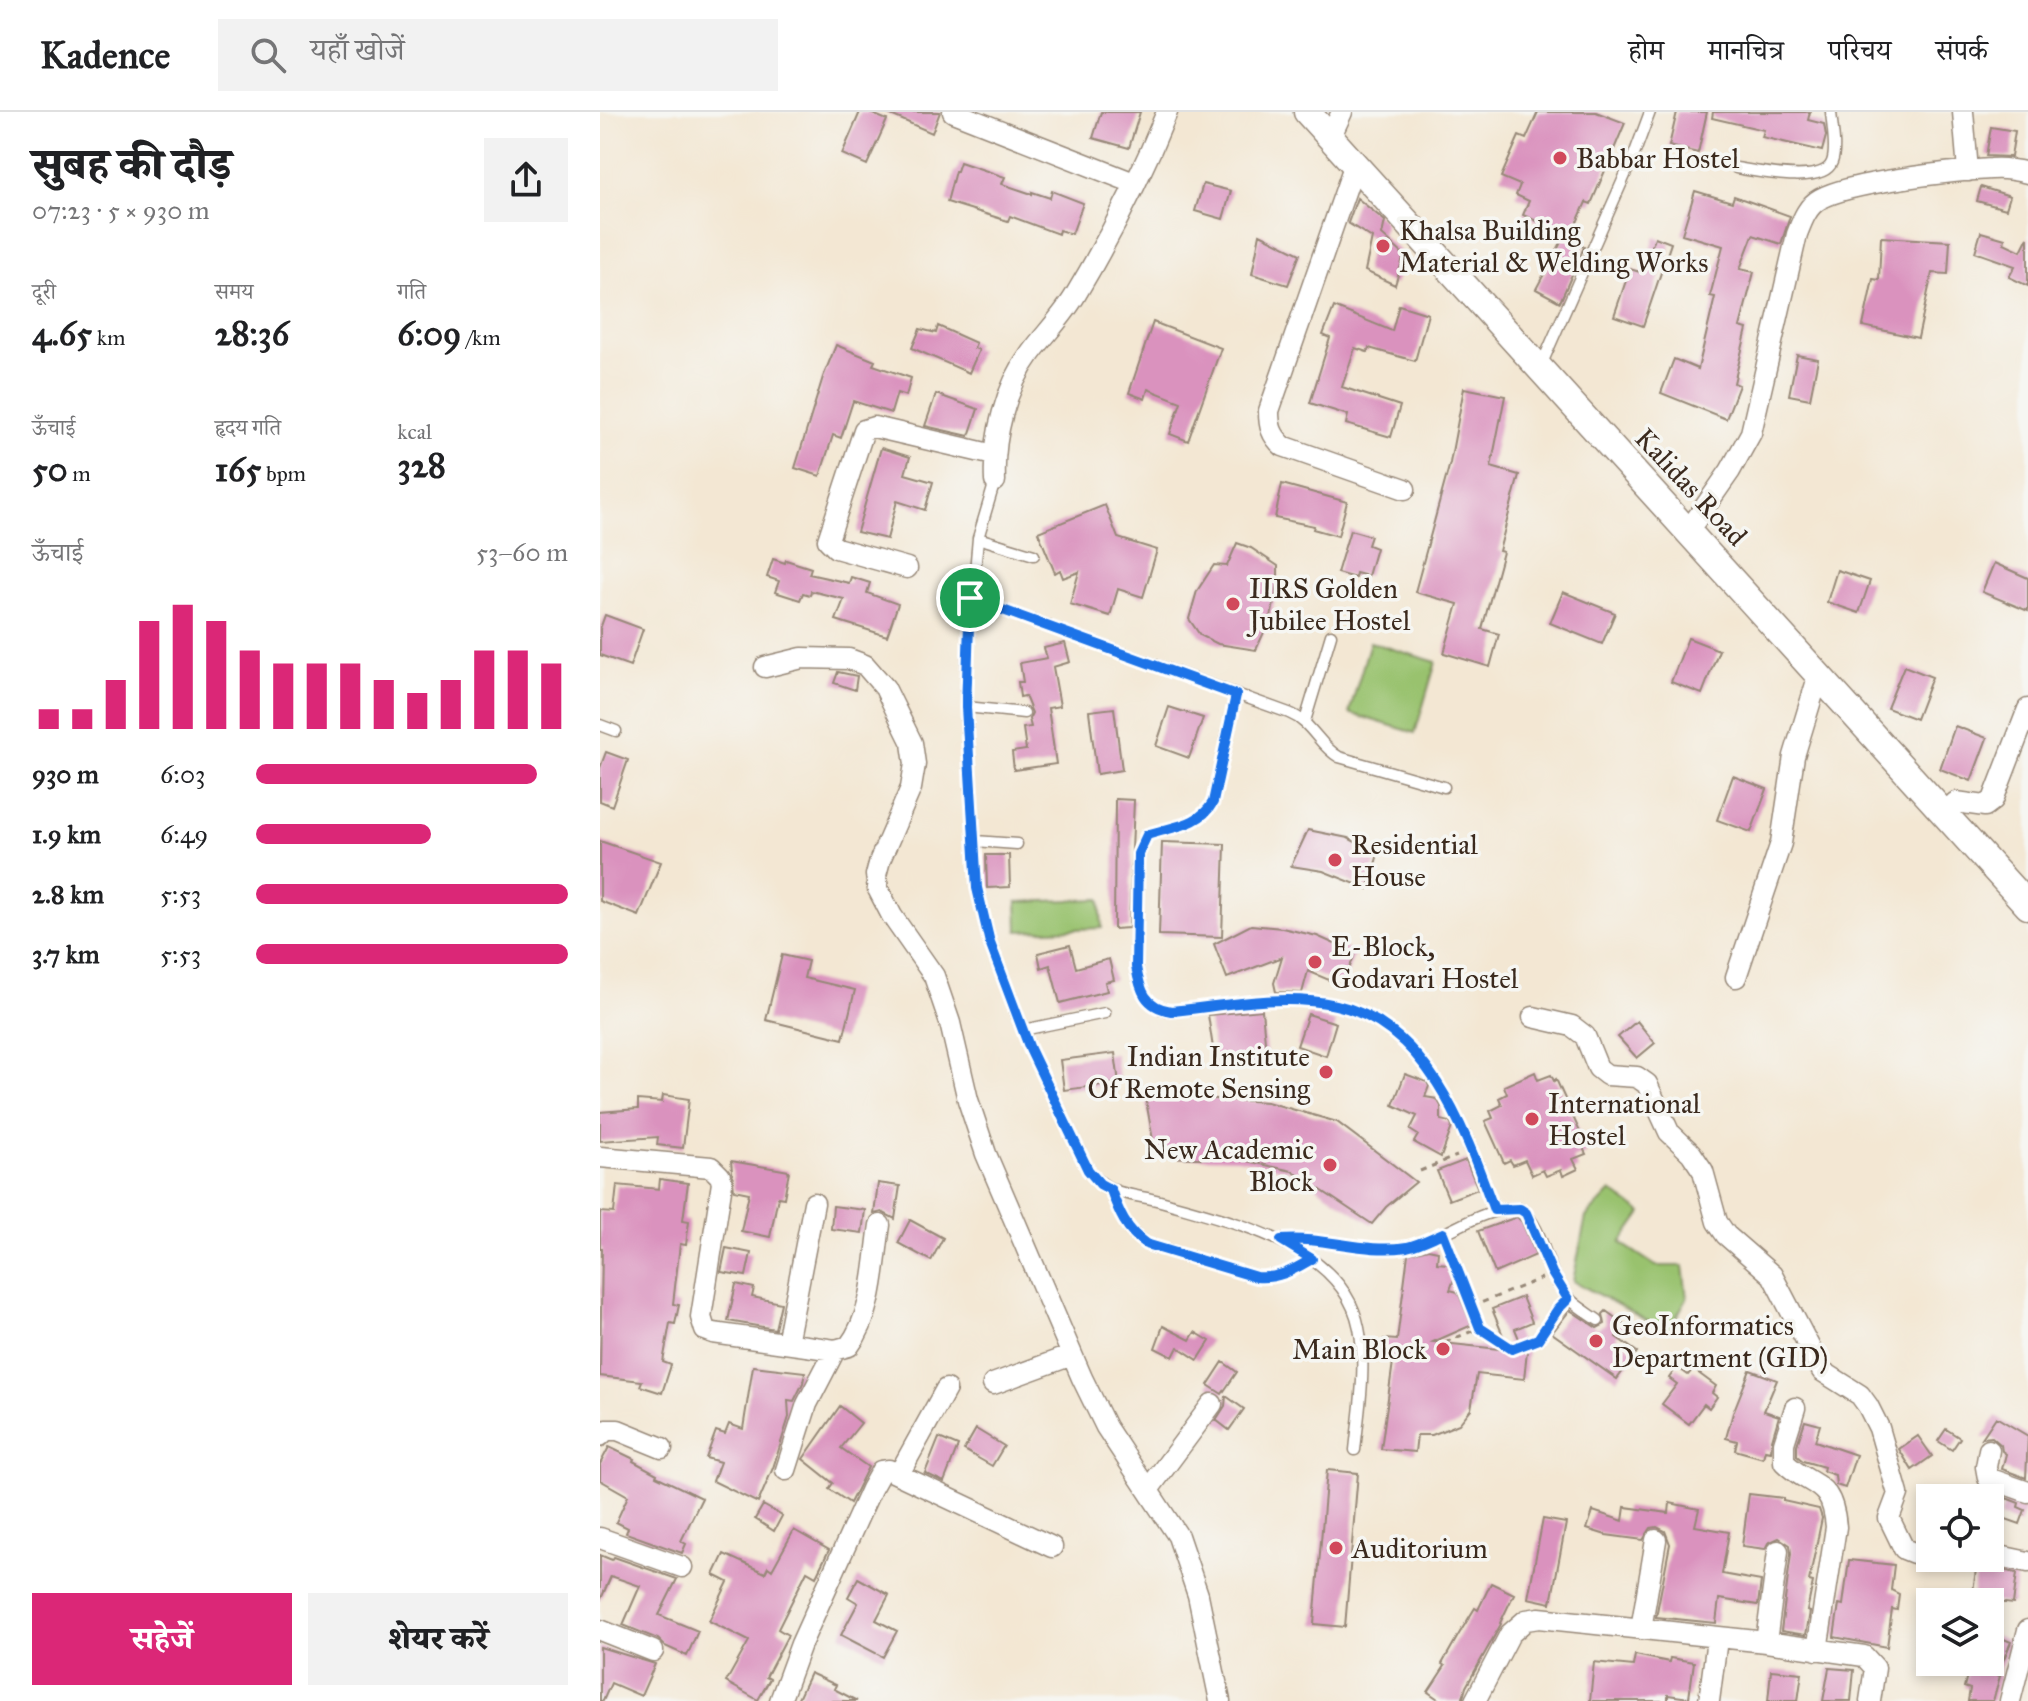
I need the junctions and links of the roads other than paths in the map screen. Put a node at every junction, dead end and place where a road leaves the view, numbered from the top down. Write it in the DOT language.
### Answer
graph roads {
  1 [pos="953,112"];
  2 [pos="1167,112"];
  3 [pos="1307,112"];
  4 [pos="1342,112"];
  5 [pos="1650,112"];
  6 [pos="1831,112"];
  7 [pos="1963,112"];
  8 [pos="1330,138"];
  9 [pos="1354,166"];
  10 [pos="1736,168"];
  11 [pos="1968,171"];
  12 [pos="2028,173"];
  13 [pos="1134,183"];
  14 [pos="1540,370"];
  15 [pos="994,455"];
  16 [pos="995,481"];
  17 [pos="1405,489"];
  18 [pos="1688,531"];
  19 [pos="978,538"];
  20 [pos="1034,555"];
  21 [pos="907,568"];
  22 [pos="970,598"];
  23 [pos="1331,635"];
  24 [pos="765,667"];
  25 [pos="1819,674"];
  26 [pos="1236,695"];
  27 [pos="966,707"];
  28 [pos="2028,709"];
  29 [pos="1024,713"];
  30 [pos="1305,721"];
  31 [pos="600,725"];
  32 [pos="616,731"];
  33 [pos="1444,787"];
  34 [pos="1943,814"];
  35 [pos="975,841"];
  36 [pos="1017,844"];
  37 [pos="2028,906"];
  38 [pos="1736,977"];
  39 [pos="1105,1013"];
  40 [pos="1533,1017"];
  41 [pos="1023,1030"];
  42 [pos="600,1157"];
  43 [pos="1111,1190"];
  44 [pos="814,1203"];
  45 [pos="1494,1210"];
  46 [pos="880,1225"];
  47 [pos="1281,1240"];
  48 [pos="1312,1259"];
  49 [pos="1598,1320"];
  50 [pos="787,1343"];
  51 [pos="835,1350"];
  52 [pos="1072,1355"];
  53 [pos="993,1384"];
  54 [pos="946,1389"];
  55 [pos="1212,1404"];
  56 [pos="1795,1408"];
  57 [pos="600,1436"];
  58 [pos="662,1448"];
  59 [pos="1355,1450"];
  60 [pos="1989,1450"];
  61 [pos="786,1470"];
  62 [pos="899,1474"];
  63 [pos="1148,1490"];
  64 [pos="2028,1492"];
  65 [pos="600,1538"];
  66 [pos="1656,1540"];
  67 [pos="1052,1547"];
  68 [pos="1778,1551"];
  69 [pos="1916,1553"];
  70 [pos="2004,1557"];
  71 [pos="2028,1562"];
  72 [pos="682,1567"];
  73 [pos="1641,1629"];
  74 [pos="600,1630"];
  75 [pos="2028,1630"];
  76 [pos="1717,1639"];
  77 [pos="1766,1642"];
  78 [pos="1817,1650"];
  79 [pos="653,1651"];
  80 [pos="780,1701"];
  81 [pos="1220,1701"];
  82 [pos="1475,1701"];
  83 [pos="1709,1701"];
  84 [pos="1870,1701"];
  85 [pos="2010,1701"];
  1 -- 13 [label="street"];
  2 -- 13 [label="street"];
  3 -- 8 [label="street, Kalidas Road"];
  4 -- 8 [label="street"];
  5 -- 14 [label="lane"];
  6 -- 10 [label="lane"];
  7 -- 11 [label="street"];
  8 -- 9 [label="street, Kalidas Road"];
  9 -- 14 [label="street, Kalidas Road"];
  9 -- 17 [label="street"];
  11 -- 12 [label="street"];
  11 -- 18 [label="street"];
  13 -- 15 [label="street"];
  14 -- 18 [label="street, Kalidas Road"];
  15 -- 16 [label="street"];
  15 -- 21 [label="street"];
  16 -- 19 [label="lane"];
  18 -- 25 [label="street, Kalidas Road"];
  19 -- 20 [label="lane"];
  19 -- 22 [label="lane"];
  22 -- 26 [label="lane"];
  22 -- 27 [label="lane"];
  23 -- 30 [label="lane"];
  24 -- 52 [label="street"];
  25 -- 34 [label="street, Kalidas Road"];
  25 -- 38 [label="street"];
  26 -- 30 [label="lane"];
  26 -- 45 [label="lane"];
  27 -- 29 [label="lane"];
  27 -- 35 [label="lane"];
  28 -- 34 [label="street"];
  30 -- 33 [label="lane"];
  31 -- 32 [label="lane"];
  34 -- 37 [label="street, Kalidas Road"];
  35 -- 36 [label="lane"];
  35 -- 41 [label="lane"];
  39 -- 41 [label="lane"];
  40 -- 69 [label="street"];
  41 -- 43 [label="lane"];
  42 -- 50 [label="street"];
  43 -- 47 [label="lane"];
  43 -- 48 [label="lane"];
  44 -- 50 [label="street"];
  45 -- 47 [label="lane"];
  45 -- 49 [label="lane"];
  46 -- 51 [label="street"];
  47 -- 48 [label="lane"];
  48 -- 59 [label="lane"];
  50 -- 51 [label="street"];
  51 -- 61 [label="street"];
  52 -- 53 [label="street"];
  52 -- 63 [label="street"];
  54 -- 62 [label="street"];
  55 -- 63 [label="street"];
  56 -- 78 [label="street"];
  57 -- 58 [label="street"];
  60 -- 64 [label="street"];
  62 -- 67 [label="street"];
  62 -- 80 [label="street"];
  63 -- 81 [label="street"];
  65 -- 72 [label="street"];
  66 -- 73 [label="street"];
  68 -- 77 [label="street"];
  70 -- 71 [label="street"];
  73 -- 76 [label="street"];
  73 -- 82 [label="street"];
  74 -- 79 [label="street"];
  75 -- 85 [label="street"];
  76 -- 77 [label="street"];
  76 -- 83 [label="street"];
  77 -- 78 [label="street"];
  78 -- 84 [label="street"];
}
